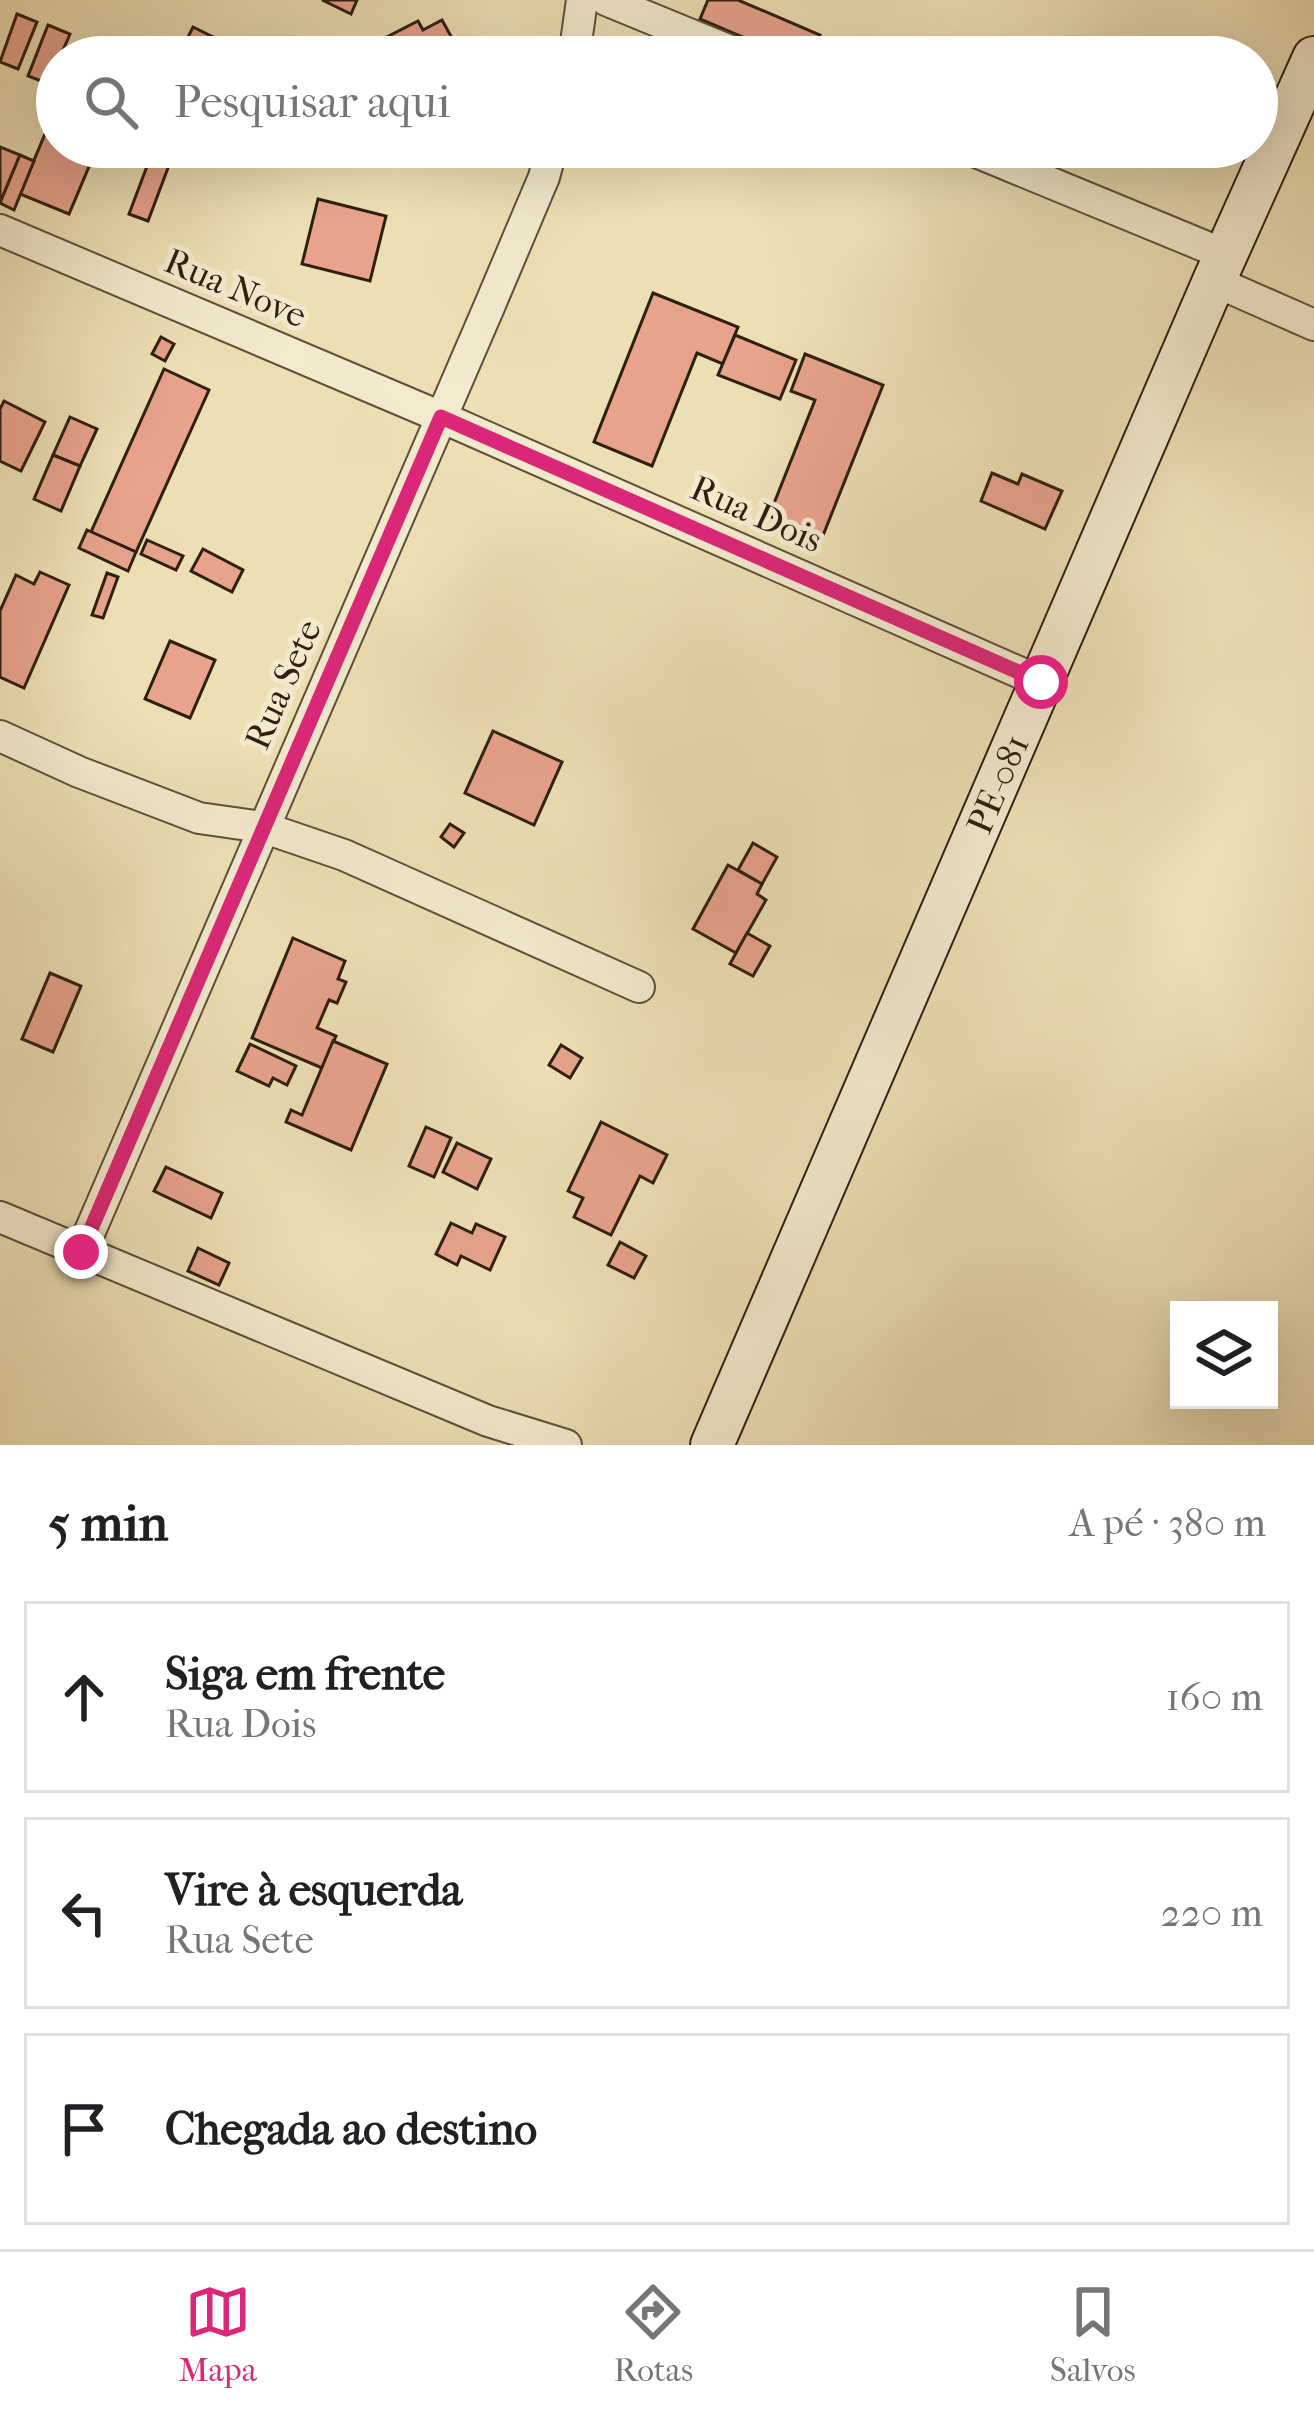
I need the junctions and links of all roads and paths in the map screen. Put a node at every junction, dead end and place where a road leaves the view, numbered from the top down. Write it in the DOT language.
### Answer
graph roads {
  1 [pos="582,0"];
  2 [pos="606,0"];
  3 [pos="577,36"];
  4 [pos="694,36"];
  5 [pos="1314,58"];
  6 [pos="1278,138"];
  7 [pos="546,168"];
  8 [pos="1008,168"];
  9 [pos="1265,168"];
  10 [pos="0,230"];
  11 [pos="1220,268"];
  12 [pos="1314,325"];
  13 [pos="441,417"];
  14 [pos="1041,682"];
  15 [pos="0,736"];
  16 [pos="262,827"];
  17 [pos="639,987"];
  18 [pos="0,1217"];
  19 [pos="81,1252"];
  20 [pos="566,1445"];
  21 [pos="712,1445"];
  1 -- 3 [label="street"];
  2 -- 4 [label="street"];
  5 -- 6 [label="street, PE-081 / PE-081"];
  7 -- 13 [label="street, Rua Sete"];
  8 -- 11 [label="street"];
  9 -- 11 [label="street, PE-081 / PE-081"];
  10 -- 13 [label="street, Rua Nove"];
  11 -- 12 [label="street"];
  11 -- 14 [label="street, PE-081 / PE-081"];
  13 -- 14 [label="street, Rua Dois"];
  13 -- 16 [label="street, Rua Sete"];
  14 -- 21 [label="street, PE-081 / PE-081"];
  15 -- 16 [label="street"];
  16 -- 17 [label="street"];
  16 -- 19 [label="street, Rua Sete"];
  18 -- 19 [label="street"];
  19 -- 20 [label="street"];
}
